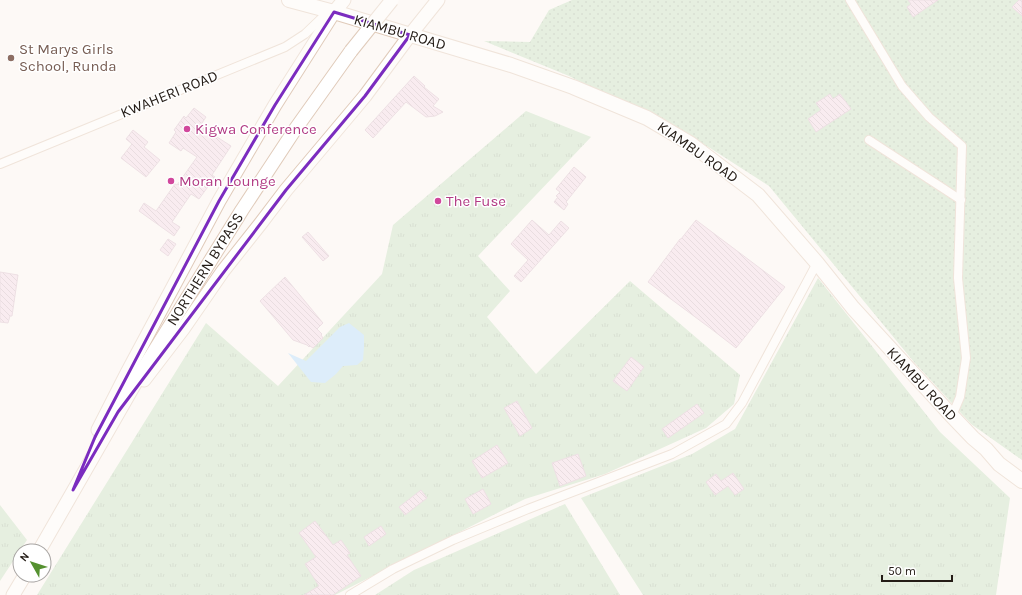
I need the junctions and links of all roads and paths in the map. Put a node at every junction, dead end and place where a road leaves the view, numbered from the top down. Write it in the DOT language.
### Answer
graph roads {
  1 [pos="289,0"];
  2 [pos="344,0"];
  3 [pos="392,0"];
  4 [pos="438,0"];
  5 [pos="850,0"];
  6 [pos="332,12"];
  7 [pos="410,35"];
  8 [pos="869,140"];
  9 [pos="0,164"];
  10 [pos="961,200"];
  11 [pos="817,263"];
  12 [pos="118,412"];
  13 [pos="952,416"];
  14 [pos="986,448"];
  15 [pos="1022,469"];
  16 [pos="1022,481"];
  17 [pos="73,490"];
  18 [pos="43,543"];
  19 [pos="20,583"];
  20 [pos="13,595"];
  21 [pos="350,595"];
  1 -- 6 [label="highway, KIAMBU ROAD"];
  2 -- 6 [label="main road"];
  3 -- 12 [label="main road, NORTHERN BYPASS, bridge"];
  4 -- 7 [label="main road"];
  5 -- 10 [label="street"];
  6 -- 7 [label="highway, KIAMBU ROAD"];
  6 -- 9 [label="street, KWAHERI ROAD"];
  6 -- 17 [label="main road"];
  7 -- 11 [label="highway, KIAMBU ROAD"];
  7 -- 12 [label="main road"];
  8 -- 10 [label="street"];
  10 -- 13 [label="street"];
  11 -- 13 [label="highway, KIAMBU ROAD"];
  11 -- 21 [label="street"];
  12 -- 17 [label="main road, NORTHERN BYPASS"];
  13 -- 14 [label="highway, KIAMBU ROAD"];
  14 -- 15 [label="highway, KIAMBU ROAD"];
  14 -- 16 [label="highway, KIAMBU ROAD"];
  17 -- 18 [label="main road, NORTHERN BYPASS"];
  19 -- 20 [label="main road"];
}
